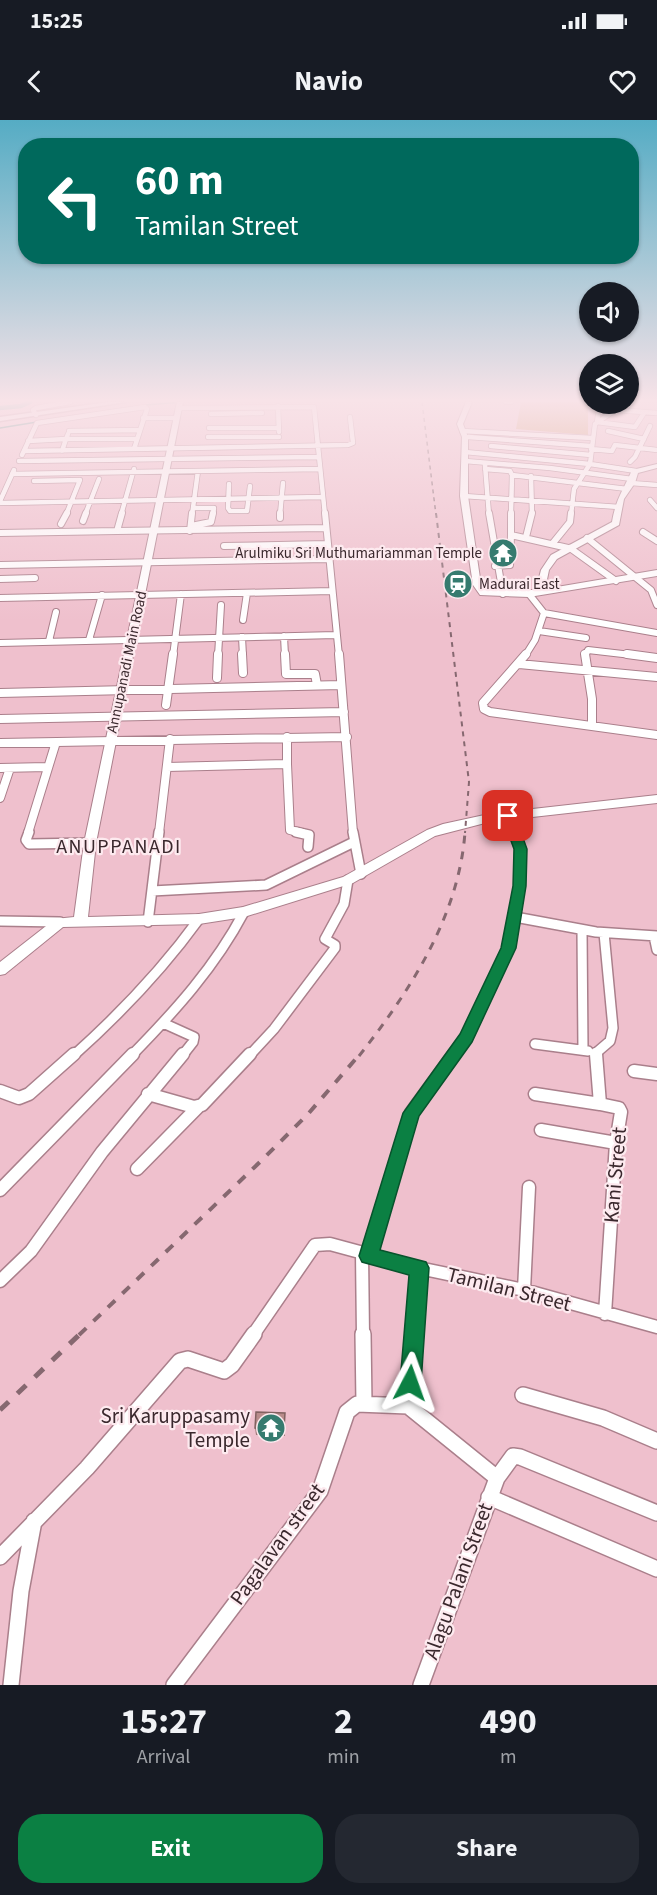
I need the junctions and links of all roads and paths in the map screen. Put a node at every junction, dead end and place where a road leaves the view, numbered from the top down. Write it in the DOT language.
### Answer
graph roads {
  1 [pos="12,475"];
  2 [pos="133,475"];
  3 [pos="163,475"];
  4 [pos="198,475"];
  5 [pos="319,475"];
  6 [pos="464,475"];
  7 [pos="485,475"];
  8 [pos="512,475"];
  9 [pos="583,475"];
  10 [pos="601,475"];
  11 [pos="617,475"];
  12 [pos="642,475"];
  13 [pos="531,476"];
  14 [pos="99,479"];
  15 [pos="34,481"];
  16 [pos="632,481"];
  17 [pos="579,482"];
  18 [pos="283,483"];
  19 [pos="229,484"];
  20 [pos="657,484"];
  21 [pos="250,486"];
  22 [pos="322,496"];
  23 [pos="464,496"];
  24 [pos="281,497"];
  25 [pos="486,497"];
  26 [pos="248,498"];
  27 [pos="195,499"];
  28 [pos="229,499"];
  29 [pos="511,499"];
  30 [pos="159,500"];
  31 [pos="650,500"];
  32 [pos="91,501"];
  33 [pos="126,501"];
  34 [pos="534,501"];
  35 [pos="0,502"];
  36 [pos="73,502"];
  37 [pos="573,504"];
  38 [pos="619,507"];
  39 [pos="194,508"];
  40 [pos="214,508"];
  41 [pos="228,508"];
  42 [pos="657,508"];
  43 [pos="280,518"];
  44 [pos="83,520"];
  45 [pos="61,524"];
  46 [pos="191,528"];
  47 [pos="325,528"];
  48 [pos="117,531"];
  49 [pos="153,531"];
  50 [pos="643,532"];
  51 [pos="0,533"];
  52 [pos="511,535"];
  53 [pos="526,537"];
  54 [pos="587,538"];
  55 [pos="657,541"];
  56 [pos="553,543"];
  57 [pos="327,544"];
  58 [pos="224,546"];
  59 [pos="569,548"];
  60 [pos="328,559"];
  61 [pos="146,562"];
  62 [pos="0,565"];
  63 [pos="495,566"];
  64 [pos="657,573"];
  65 [pos="35,578"];
  66 [pos="637,578"];
  67 [pos="0,579"];
  68 [pos="616,581"];
  69 [pos="332,591"];
  70 [pos="540,592"];
  71 [pos="247,593"];
  72 [pos="141,594"];
  73 [pos="181,594"];
  74 [pos="503,594"];
  75 [pos="529,594"];
  76 [pos="102,595"];
  77 [pos="0,598"];
  78 [pos="221,605"];
  79 [pos="657,605"];
  80 [pos="56,612"];
  81 [pos="544,614"];
  82 [pos="243,620"];
  83 [pos="539,631"];
  84 [pos="657,633"];
  85 [pos="336,635"];
  86 [pos="284,636"];
  87 [pos="220,637"];
  88 [pos="242,637"];
  89 [pos="176,638"];
  90 [pos="132,639"];
  91 [pos="586,639"];
  92 [pos="89,640"];
  93 [pos="50,641"];
  94 [pos="0,643"];
  95 [pos="657,658"];
  96 [pos="519,664"];
  97 [pos="586,672"];
  98 [pos="243,673"];
  99 [pos="657,677"];
  100 [pos="217,678"];
  101 [pos="317,685"];
  102 [pos="342,685"];
  103 [pos="168,690"];
  104 [pos="121,691"];
  105 [pos="0,693"];
  106 [pos="166,705"];
  107 [pos="344,712"];
  108 [pos="115,718"];
  109 [pos="0,719"];
  110 [pos="592,726"];
  111 [pos="657,735"];
  112 [pos="287,737"];
  113 [pos="347,737"];
  114 [pos="170,739"];
  115 [pos="111,741"];
  116 [pos="56,742"];
  117 [pos="0,743"];
  118 [pos="287,764"];
  119 [pos="47,767"];
  120 [pos="167,767"];
  121 [pos="0,768"];
  122 [pos="10,768"];
  123 [pos="2,786"];
  124 [pos="0,798"];
  125 [pos="657,799"];
  126 [pos="508,816"];
  127 [pos="354,842"];
  128 [pos="90,843"];
  129 [pos="308,848"];
  130 [pos="361,874"];
  131 [pos="348,880"];
  132 [pos="152,891"];
  133 [pos="244,912"];
  134 [pos="515,917"];
  135 [pos="200,920"];
  136 [pos="0,921"];
  137 [pos="60,922"];
  138 [pos="80,922"];
  139 [pos="148,922"];
  140 [pos="582,930"];
  141 [pos="603,933"];
  142 [pos="656,936"];
  143 [pos="657,950"];
  144 [pos="0,970"];
  145 [pos="164,1023"];
  146 [pos="535,1044"];
  147 [pos="583,1050"];
  148 [pos="597,1053"];
  149 [pos="634,1071"];
  150 [pos="657,1074"];
  151 [pos="0,1091"];
  152 [pos="148,1094"];
  153 [pos="535,1094"];
  154 [pos="600,1104"];
  155 [pos="199,1106"];
  156 [pos="541,1130"];
  157 [pos="616,1143"];
  158 [pos="137,1168"];
  159 [pos="529,1187"];
  160 [pos="0,1190"];
  161 [pos="365,1255"];
  162 [pos="419,1268"];
  163 [pos="0,1281"];
  164 [pos="524,1290"];
  165 [pos="605,1314"];
  166 [pos="657,1327"];
  167 [pos="523,1395"];
  168 [pos="364,1404"];
  169 [pos="408,1406"];
  170 [pos="657,1441"];
  171 [pos="497,1478"];
  172 [pos="489,1497"];
  173 [pos="657,1513"];
  174 [pos="34,1521"];
  175 [pos="0,1557"];
  176 [pos="657,1569"];
  177 [pos="11,1685"];
  178 [pos="174,1685"];
  179 [pos="421,1685"];
  1 -- 35 [label="street"];
  2 -- 33 [label="street"];
  3 -- 30 [label="street, Annupanadi Main Road"];
  4 -- 27 [label="street"];
  5 -- 22 [label="street"];
  6 -- 23 [label="street"];
  7 -- 25 [label="street"];
  8 -- 13 [label="street"];
  8 -- 29 [label="street"];
  9 -- 17 [label="street"];
  10 -- 16 [label="street"];
  11 -- 16 [label="street"];
  12 -- 16 [label="street"];
  13 -- 17 [label="street"];
  13 -- 34 [label="street"];
  14 -- 32 [label="street"];
  15 -- 36 [label="street"];
  16 -- 17 [label="street"];
  16 -- 20 [label="street"];
  16 -- 38 [label="street"];
  17 -- 37 [label="street"];
  18 -- 24 [label="street"];
  19 -- 28 [label="street"];
  21 -- 26 [label="street"];
  22 -- 24 [label="street"];
  22 -- 47 [label="street"];
  23 -- 25 [label="street"];
  23 -- 74 [label="street"];
  24 -- 26 [label="street"];
  24 -- 43 [label="street"];
  25 -- 29 [label="street"];
  25 -- 63 [label="street"];
  26 -- 28 [label="street"];
  26 -- 41 [label="street"];
  27 -- 28 [label="street"];
  27 -- 30 [label="street"];
  27 -- 39 [label="street"];
  28 -- 41 [label="street"];
  29 -- 34 [label="street"];
  29 -- 52 [label="street"];
  30 -- 33 [label="street"];
  30 -- 49 [label="street, Annupanadi Main Road"];
  31 -- 42 [label="street"];
  32 -- 33 [label="street"];
  32 -- 36 [label="street"];
  32 -- 44 [label="street"];
  33 -- 48 [label="street"];
  34 -- 37 [label="street"];
  34 -- 53 [label="street"];
  35 -- 36 [label="street"];
  36 -- 45 [label="street"];
  37 -- 38 [label="street"];
  37 -- 56 [label="street"];
  38 -- 54 [label="street"];
  39 -- 40 [label="street"];
  39 -- 46 [label="street"];
  40 -- 41 [label="street"];
  40 -- 46 [label="street"];
  46 -- 47 [label="street"];
  46 -- 49 [label="street"];
  47 -- 57 [label="street"];
  48 -- 49 [label="street"];
  48 -- 51 [label="street"];
  49 -- 61 [label="street, Annupanadi Main Road"];
  50 -- 55 [label="street"];
  52 -- 53 [label="street"];
  52 -- 63 [label="street"];
  53 -- 56 [label="street"];
  54 -- 59 [label="street"];
  54 -- 66 [label="street"];
  56 -- 59 [label="street"];
  57 -- 58 [label="street"];
  57 -- 60 [label="street"];
  59 -- 68 [label="street"];
  59 -- 70 [label="street"];
  60 -- 61 [label="street"];
  60 -- 69 [label="street"];
  61 -- 62 [label="street"];
  61 -- 72 [label="street, Annupanadi Main Road"];
  63 -- 74 [label="street"];
  64 -- 66 [label="street"];
  65 -- 67 [label="street"];
  66 -- 68 [label="street"];
  66 -- 79 [label="street"];
  68 -- 70 [label="street"];
  69 -- 71 [label="street"];
  69 -- 85 [label="street"];
  70 -- 75 [label="street"];
  71 -- 73 [label="street"];
  71 -- 82 [label="street"];
  72 -- 73 [label="street"];
  72 -- 76 [label="street"];
  72 -- 90 [label="street, Annupanadi Main Road"];
  73 -- 89 [label="street"];
  74 -- 75 [label="street"];
  75 -- 81 [label="street"];
  76 -- 77 [label="street"];
  76 -- 92 [label="street"];
  78 -- 87 [label="street"];
  80 -- 93 [label="street"];
  81 -- 83 [label="street"];
  81 -- 84 [label="street"];
  83 -- 91 [label="street"];
  83 -- 96 [label="street"];
  85 -- 86 [label="street"];
  85 -- 102 [label="street"];
  86 -- 88 [label="street"];
  86 -- 101 [label="street"];
  87 -- 88 [label="street"];
  87 -- 89 [label="street"];
  87 -- 100 [label="street"];
  88 -- 98 [label="street"];
  89 -- 90 [label="street"];
  89 -- 103 [label="street"];
  90 -- 92 [label="street"];
  90 -- 104 [label="street, Annupanadi Main Road"];
  92 -- 93 [label="street"];
  93 -- 94 [label="street"];
  95 -- 97 [label="street"];
  96 -- 97 [label="street"];
  96 -- 110 [label="street"];
  97 -- 99 [label="street"];
  97 -- 110 [label="street"];
  101 -- 102 [label="street"];
  101 -- 103 [label="street"];
  102 -- 107 [label="street"];
  103 -- 104 [label="street"];
  103 -- 106 [label="street"];
  104 -- 105 [label="street"];
  104 -- 108 [label="street, Annupanadi Main Road"];
  107 -- 108 [label="street"];
  107 -- 113 [label="street"];
  108 -- 109 [label="street"];
  108 -- 115 [label="street, Annupanadi Main Road"];
  110 -- 111 [label="street"];
  112 -- 113 [label="street"];
  112 -- 114 [label="street"];
  112 -- 118 [label="street"];
  113 -- 127 [label="street"];
  114 -- 115 [label="street"];
  114 -- 120 [label="street"];
  115 -- 116 [label="street"];
  115 -- 128 [label="street, Annupanadi Main Road"];
  116 -- 117 [label="street"];
  116 -- 119 [label="street"];
  118 -- 120 [label="street"];
  118 -- 129 [label="street"];
  119 -- 122 [label="street"];
  119 -- 128 [label="street"];
  120 -- 132 [label="street"];
  121 -- 122 [label="street"];
  122 -- 123 [label="street"];
  123 -- 124 [label="street"];
  125 -- 126 [label="street"];
  126 -- 130 [label="street"];
  126 -- 134 [label="street"];
  127 -- 130 [label="street"];
  127 -- 132 [label="street"];
  128 -- 138 [label="street, Annupanadi Main Road"];
  130 -- 131 [label="street"];
  131 -- 133 [label="street"];
  131 -- 155 [label="street"];
  132 -- 139 [label="street"];
  133 -- 135 [label="street"];
  133 -- 145 [label="street"];
  134 -- 140 [label="street"];
  134 -- 161 [label="street"];
  135 -- 139 [label="street"];
  135 -- 151 [label="street"];
  136 -- 137 [label="street"];
  137 -- 138 [label="street"];
  137 -- 144 [label="street"];
  138 -- 139 [label="street"];
  140 -- 141 [label="street"];
  140 -- 147 [label="street"];
  141 -- 142 [label="street"];
  141 -- 148 [label="street"];
  142 -- 143 [label="street"];
  145 -- 152 [label="street"];
  145 -- 160 [label="street"];
  146 -- 147 [label="street"];
  147 -- 148 [label="street"];
  148 -- 154 [label="street, Kani Street"];
  149 -- 150 [label="street"];
  152 -- 155 [label="street"];
  152 -- 163 [label="street"];
  153 -- 154 [label="street"];
  154 -- 157 [label="street, Kani Street"];
  155 -- 158 [label="street"];
  156 -- 157 [label="street"];
  157 -- 165 [label="street, Kani Street"];
  159 -- 164 [label="street"];
  161 -- 162 [label="street, Tamilan Street"];
  161 -- 168 [label="street"];
  161 -- 174 [label="street, Tamilan Street"];
  162 -- 164 [label="street, Tamilan Street"];
  162 -- 169 [label="street"];
  164 -- 165 [label="street, Tamilan Street"];
  165 -- 166 [label="street, Tamilan Street"];
  167 -- 170 [label="street"];
  168 -- 169 [label="street"];
  168 -- 178 [label="street, Pagalavan street"];
  169 -- 171 [label="street"];
  171 -- 172 [label="street, Alagu Palani Street"];
  171 -- 173 [label="street, Alagu Palani Street"];
  172 -- 176 [label="street"];
  172 -- 179 [label="street, Alagu Palani Street"];
  174 -- 175 [label="street"];
  174 -- 177 [label="street"];
}
